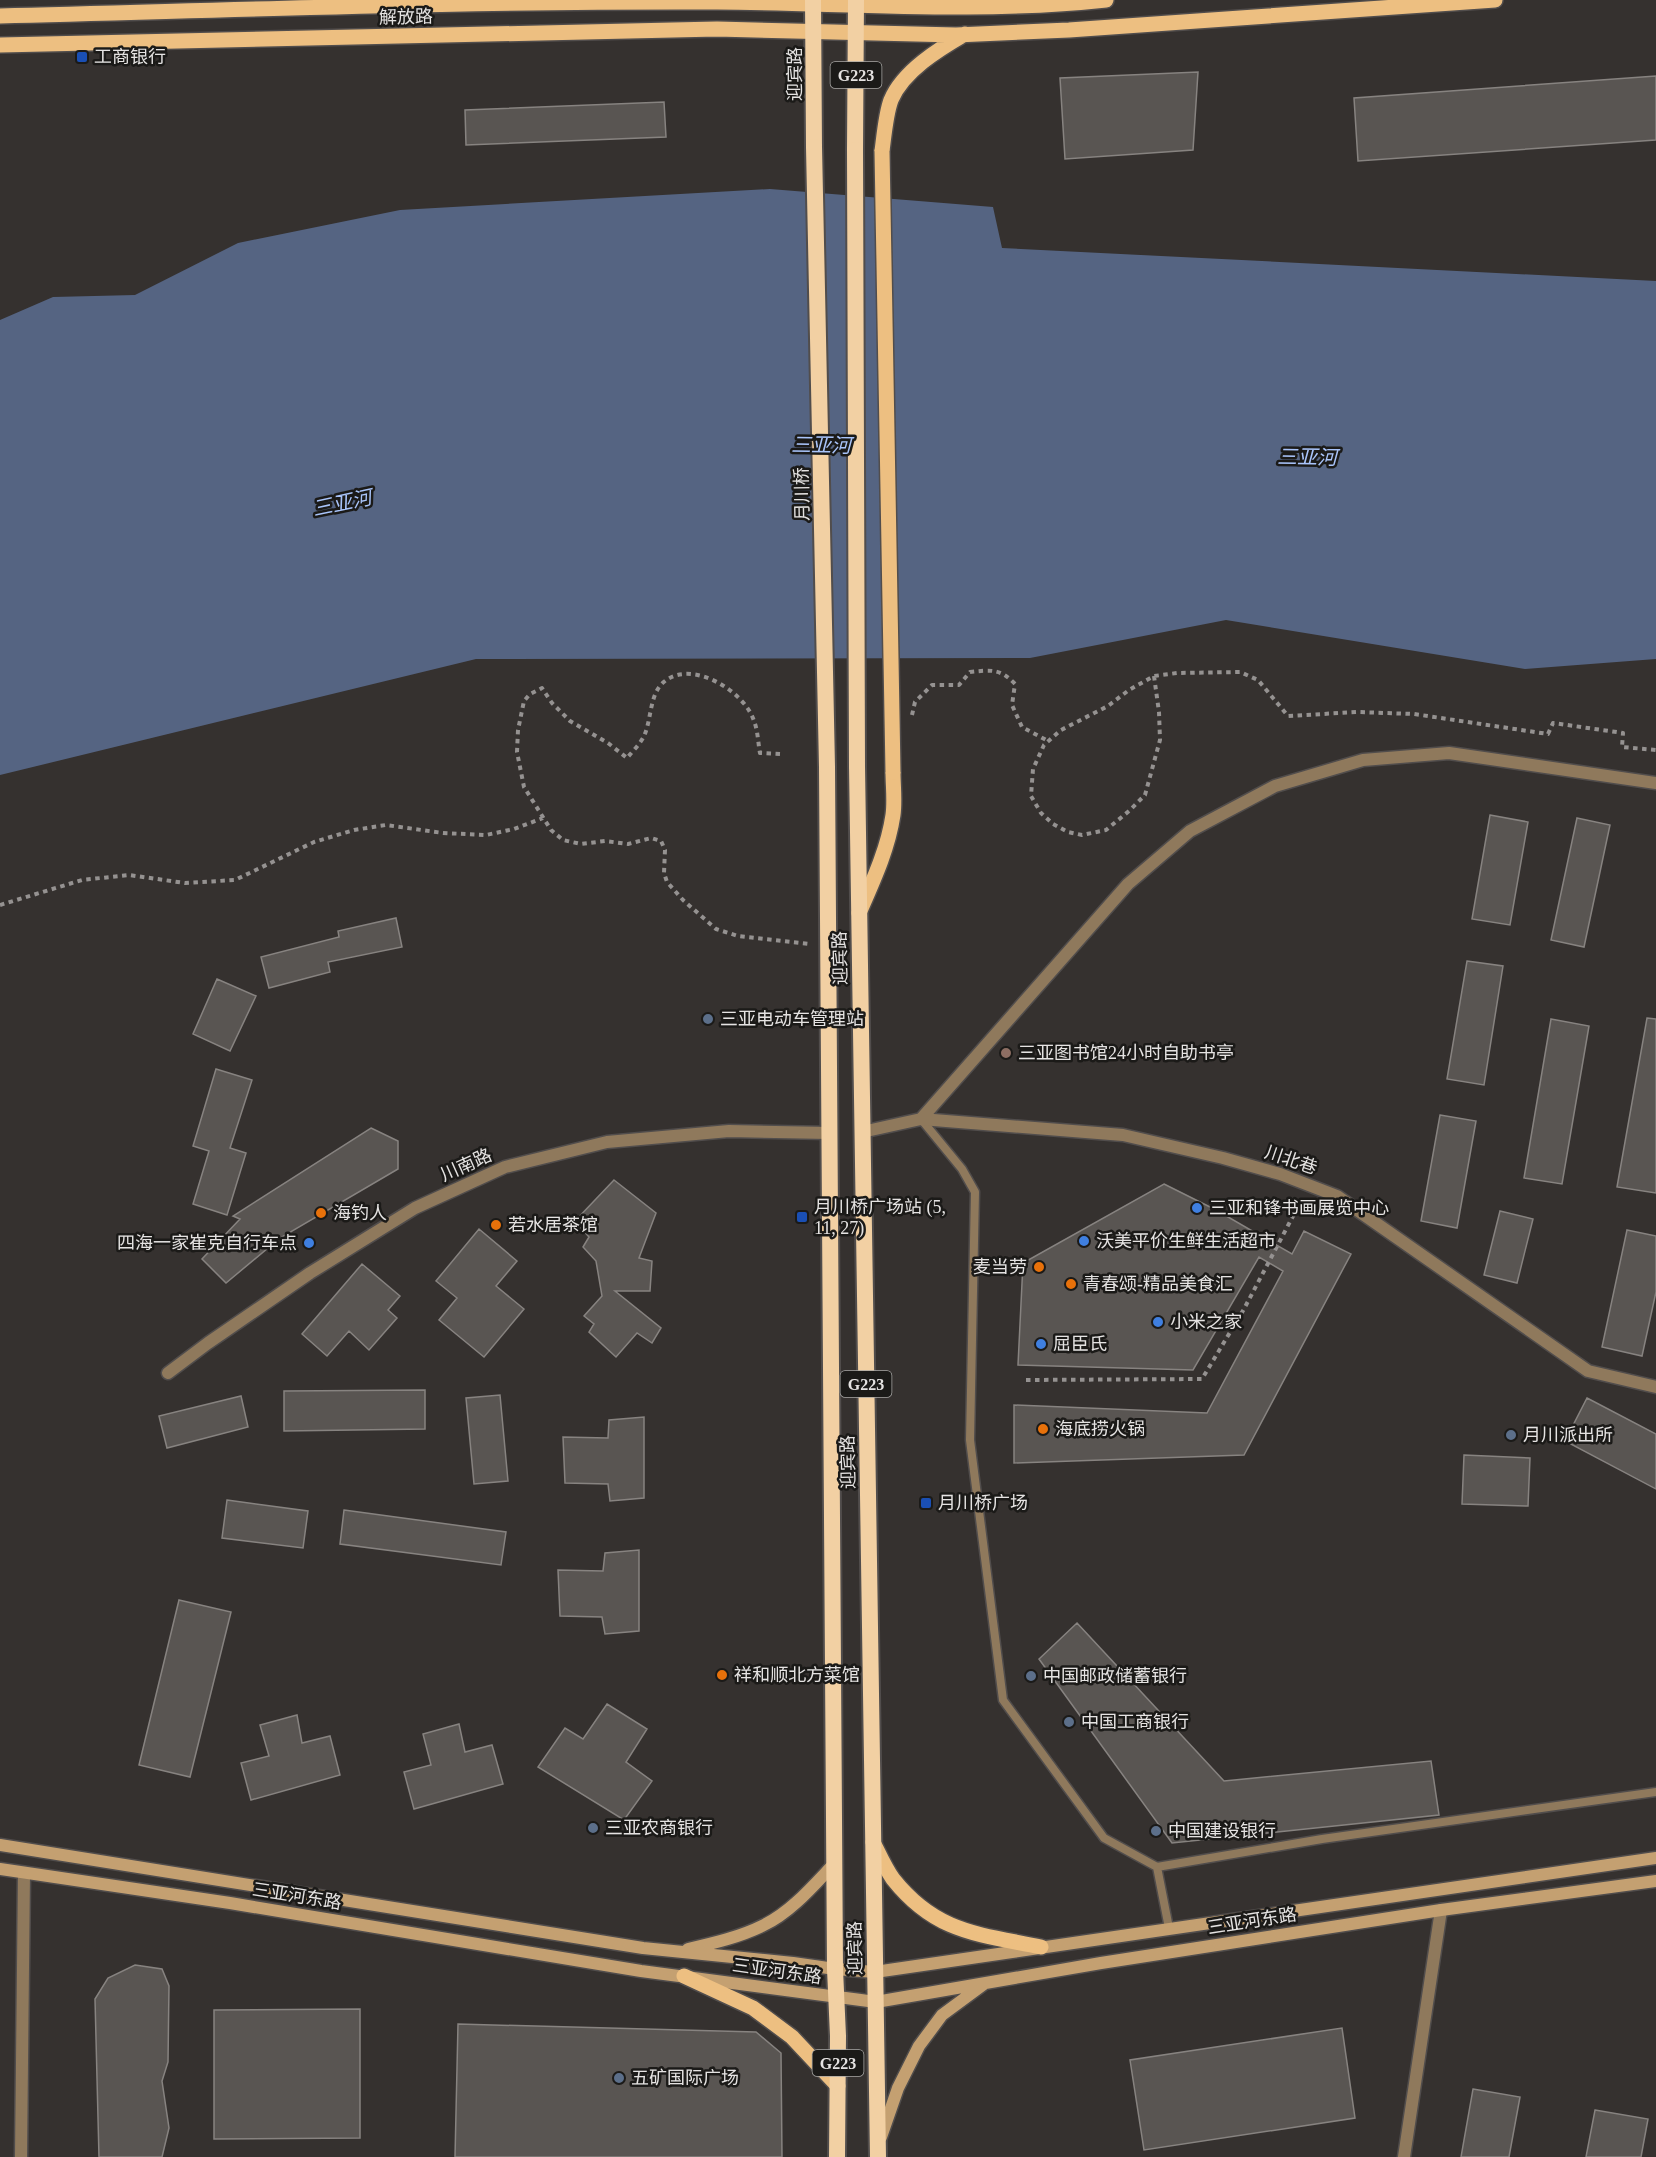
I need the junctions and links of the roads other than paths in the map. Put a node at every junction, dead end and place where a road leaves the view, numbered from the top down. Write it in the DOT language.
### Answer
graph roads {
  1 [pos="1106,0"];
  2 [pos="1495,0"];
  3 [pos="477,2"];
  4 [pos="813,2"];
  5 [pos="856,2"];
  6 [pos="0,15"];
  7 [pos="814,30"];
  8 [pos="856,31"];
  9 [pos="965,34"];
  10 [pos="0,45"];
  11 [pos="814,147"];
  12 [pos="827,767"];
  13 [pos="1656,783"];
  14 [pos="859,913"];
  15 [pos="921,1119"];
  16 [pos="862,1132"];
  17 [pos="829,1133"];
  18 [pos="168,1373"];
  19 [pos="1656,1387"];
  20 [pos="1656,1792"];
  21 [pos="873,1842"];
  22 [pos="0,1845"];
  23 [pos="1656,1858"];
  24 [pos="834,1864"];
  25 [pos="1157,1867"];
  26 [pos="0,1869"];
  27 [pos="24,1873"];
  28 [pos="1656,1881"];
  29 [pos="1441,1910"];
  30 [pos="1169,1928"];
  31 [pos="1041,1947"];
  32 [pos="675,1951"];
  33 [pos="835,1969"];
  34 [pos="875,1972"];
  35 [pos="684,1976"];
  36 [pos="986,1983"];
  37 [pos="836,1998"];
  38 [pos="876,2002"];
  39 [pos="838,2086"];
  40 [pos="878,2152"];
  41 [pos="21,2157"];
  42 [pos="837,2157"];
  43 [pos="1404,2157"];
  1 -- 5 [label="main road, 解放路"];
  2 -- 9 [label="main road, 解放路"];
  3 -- 4 [label="main road, 解放路"];
  3 -- 6 [label="main road, 解放路"];
  4 -- 5 [label="main road, 解放路"];
  4 -- 7 [label="highway, 迎宾路 / G223"];
  5 -- 8 [label="highway, G223"];
  7 -- 8 [label="main road, 解放路"];
  7 -- 10 [label="main road, 解放路"];
  7 -- 11 [label="highway, 迎宾路 / G223"];
  8 -- 9 [label="main road, 解放路"];
  8 -- 14 [label="highway, 迎宾路 / G223, bridge"];
  9 -- 14 [label="main road, bridge"];
  11 -- 12 [label="highway, 月川桥 / G223, bridge"];
  12 -- 17 [label="highway, 迎宾路 / G223"];
  13 -- 15 [label="street"];
  14 -- 16 [label="highway, 迎宾路 / G223"];
  15 -- 16 [label="street, 川北巷"];
  15 -- 19 [label="street, 川北巷"];
  15 -- 25 [label="lane"];
  16 -- 21 [label="highway, 迎宾路 / G223"];
  17 -- 18 [label="street, 川南路"];
  17 -- 24 [label="highway, 迎宾路 / G223"];
  20 -- 25 [label="lane"];
  21 -- 31 [label="main road"];
  21 -- 34 [label="highway, 迎宾路 / G223"];
  22 -- 32 [label="main road, 三亚河东路"];
  23 -- 30 [label="main road, 三亚河东路"];
  24 -- 32 [label="main road"];
  24 -- 33 [label="highway, 迎宾路 / G223"];
  25 -- 30 [label="lane"];
  26 -- 27 [label="main road, 三亚河东路"];
  27 -- 35 [label="main road, 三亚河东路"];
  27 -- 41 [label="street"];
  28 -- 29 [label="main road, 三亚河东路"];
  29 -- 36 [label="main road, 三亚河东路"];
  29 -- 43 [label="street"];
  30 -- 31 [label="main road, 三亚河东路"];
  31 -- 34 [label="main road, 三亚河东路"];
  32 -- 33 [label="main road, 三亚河东路"];
  33 -- 34 [label="main road, 三亚河东路"];
  33 -- 37 [label="highway, 迎宾路 / G223"];
  34 -- 38 [label="highway, 迎宾路 / G223"];
  35 -- 37 [label="main road, 三亚河东路"];
  35 -- 39 [label="main road"];
  36 -- 38 [label="main road, 三亚河东路"];
  36 -- 40 [label="main road"];
  37 -- 38 [label="main road, 三亚河东路"];
  37 -- 39 [label="highway, 迎宾路 / G223"];
  38 -- 40 [label="highway, 迎宾路 / G223"];
  39 -- 42 [label="highway, 迎宾路 / G223"];
}
